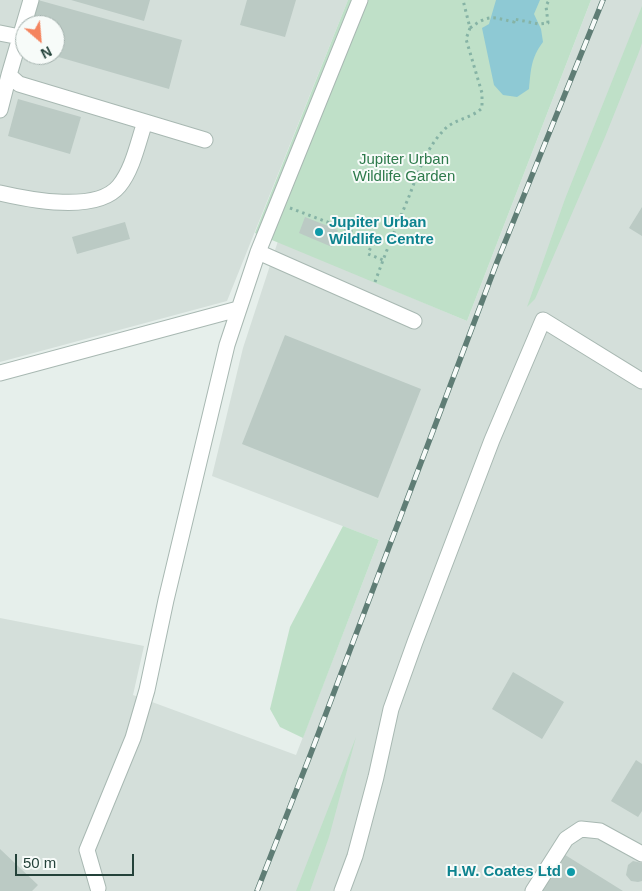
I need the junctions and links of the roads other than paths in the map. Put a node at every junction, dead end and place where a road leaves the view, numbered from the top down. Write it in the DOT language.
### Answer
graph roads {
  1 [pos="31,0"];
  2 [pos="360,0"];
  3 [pos="27,15"];
  4 [pos="0,33"];
  5 [pos="15,36"];
  6 [pos="15,53"];
  7 [pos="8,75"];
  8 [pos="0,110"];
  9 [pos="145,122"];
  10 [pos="205,140"];
  11 [pos="0,194"];
  12 [pos="258,252"];
  13 [pos="238,309"];
  14 [pos="414,321"];
  15 [pos="0,373"];
  16 [pos="642,380"];
  17 [pos="642,854"];
  18 [pos="98,888"];
  19 [pos="342,891"];
  20 [pos="533,891"];
  1 -- 3 [label="lane"];
  2 -- 12 [label="lane"];
  4 -- 5 [label="lane"];
  6 -- 7 [label="lane"];
  7 -- 8 [label="lane"];
  7 -- 9 [label="lane"];
  9 -- 10 [label="lane"];
  9 -- 11 [label="lane"];
  12 -- 13 [label="lane"];
  12 -- 14 [label="lane"];
  13 -- 15 [label="lane"];
  13 -- 18 [label="lane"];
  16 -- 19 [label="lane"];
  17 -- 20 [label="lane"];
}
